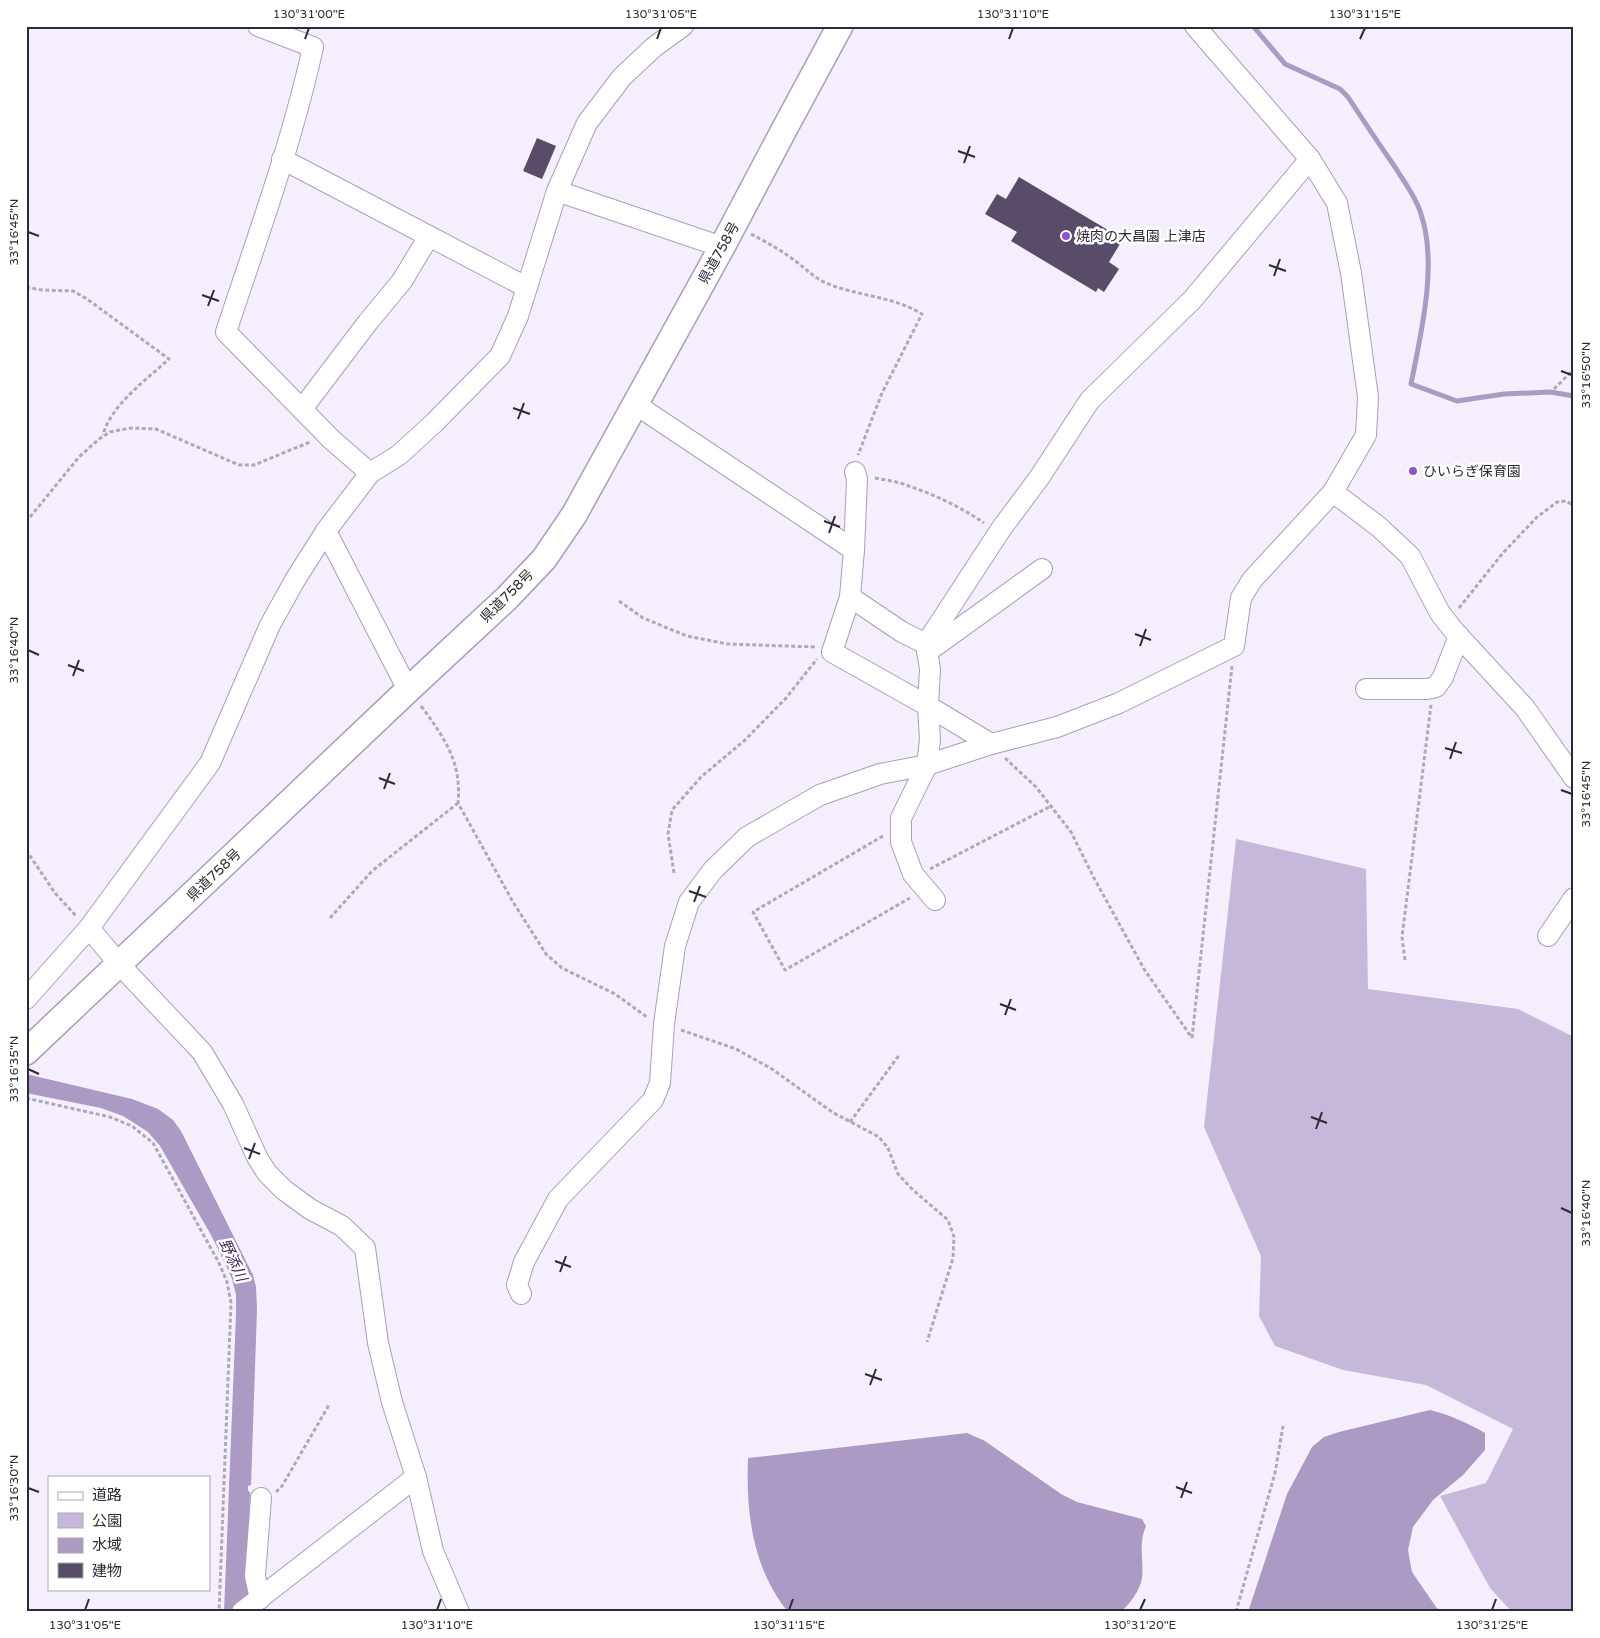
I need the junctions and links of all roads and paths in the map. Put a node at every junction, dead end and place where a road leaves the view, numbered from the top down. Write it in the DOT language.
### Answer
graph roads {
  1 [pos="258,26"];
  2 [pos="683,26"];
  3 [pos="840,26"];
  4 [pos="1195,26"];
  5 [pos="282,159"];
  6 [pos="1310,159"];
  7 [pos="557,191"];
  8 [pos="750,234"];
  9 [pos="430,236"];
  10 [pos="722,247"];
  11 [pos="26,287"];
  12 [pos="526,287"];
  13 [pos="1574,369"];
  14 [pos="1554,389"];
  15 [pos="635,404"];
  16 [pos="302,409"];
  17 [pos="102,436"];
  18 [pos="332,438"];
  19 [pos="370,473"];
  20 [pos="856,475"];
  21 [pos="1333,492"];
  22 [pos="1574,506"];
  23 [pos="26,522"];
  24 [pos="326,531"];
  25 [pos="998,533"];
  26 [pos="854,550"];
  27 [pos="1042,569"];
  28 [pos="850,597"];
  29 [pos="620,601"];
  30 [pos="1453,629"];
  31 [pos="1234,646"];
  32 [pos="829,648"];
  33 [pos="926,648"];
  34 [pos="1436,687"];
  35 [pos="1366,689"];
  36 [pos="408,690"];
  37 [pos="928,706"];
  38 [pos="991,744"];
  39 [pos="927,765"];
  40 [pos="1574,778"];
  41 [pos="458,803"];
  42 [pos="1051,806"];
  43 [pos="901,826"];
  44 [pos="26,850"];
  45 [pos="674,873"];
  46 [pos="925,889"];
  47 [pos="1574,898"];
  48 [pos="330,918"];
  49 [pos="89,928"];
  50 [pos="1548,936"];
  51 [pos="1405,960"];
  52 [pos="120,965"];
  53 [pos="26,999"];
  54 [pos="664,1024"];
  55 [pos="26,1052"];
  56 [pos="900,1054"];
  57 [pos="26,1098"];
  58 [pos="850,1122"];
  59 [pos="521,1294"];
  60 [pos="926,1342"];
  61 [pos="329,1405"];
  62 [pos="1283,1426"];
  63 [pos="416,1477"];
  64 [pos="261,1505"];
  65 [pos="252,1605"];
  66 [pos="219,1612"];
  67 [pos="459,1612"];
  68 [pos="1236,1612"];
  1 -- 5 [label="street"];
  2 -- 7 [label="street"];
  3 -- 10 [label="main road, 県道758号"];
  4 -- 6 [label="street"];
  5 -- 9 [label="street"];
  5 -- 16 [label="street"];
  6 -- 21 [label="street"];
  6 -- 25 [label="street"];
  7 -- 10 [label="street"];
  7 -- 12 [label="street"];
  8 -- 20 [label="path"];
  9 -- 12 [label="street"];
  9 -- 16 [label="street"];
  10 -- 15 [label="main road, 県道758号"];
  11 -- 17 [label="path"];
  12 -- 19 [label="street"];
  13 -- 14 [label="path"];
  15 -- 26 [label="street"];
  15 -- 36 [label="main road, 県道758号"];
  16 -- 18 [label="street"];
  17 -- 18 [label="path"];
  17 -- 23 [label="path"];
  18 -- 19 [label="street"];
  19 -- 24 [label="street"];
  20 -- 25 [label="path"];
  20 -- 26 [label="street"];
  21 -- 30 [label="street"];
  21 -- 31 [label="street"];
  22 -- 30 [label="path"];
  24 -- 36 [label="street"];
  24 -- 49 [label="street"];
  25 -- 33 [label="street"];
  26 -- 28 [label="street"];
  27 -- 33 [label="street"];
  28 -- 32 [label="street"];
  28 -- 33 [label="street"];
  29 -- 32 [label="path"];
  30 -- 34 [label="street"];
  30 -- 40 [label="street"];
  31 -- 38 [label="street"];
  31 -- 42 [label="path"];
  32 -- 37 [label="street"];
  32 -- 45 [label="path"];
  33 -- 37 [label="street"];
  34 -- 35 [label="street"];
  34 -- 51 [label="path"];
  36 -- 41 [label="path"];
  36 -- 52 [label="main road, 県道758号"];
  37 -- 38 [label="street"];
  37 -- 39 [label="street"];
  38 -- 39 [label="street"];
  38 -- 42 [label="path"];
  39 -- 43 [label="street"];
  39 -- 54 [label="street"];
  41 -- 48 [label="path"];
  41 -- 54 [label="path"];
  42 -- 46 [label="path"];
  43 -- 46 [label="street"];
  43 -- 46 [label="path"];
  44 -- 49 [label="path"];
  47 -- 50 [label="street"];
  49 -- 52 [label="street"];
  49 -- 53 [label="street"];
  52 -- 55 [label="main road, 県道758号"];
  52 -- 63 [label="street"];
  54 -- 58 [label="path"];
  54 -- 59 [label="street"];
  56 -- 58 [label="path"];
  57 -- 66 [label="path"];
  58 -- 60 [label="path"];
  61 -- 64 [label="path"];
  62 -- 68 [label="path"];
  63 -- 65 [label="street"];
  63 -- 67 [label="street"];
  64 -- 65 [label="street"];
}
